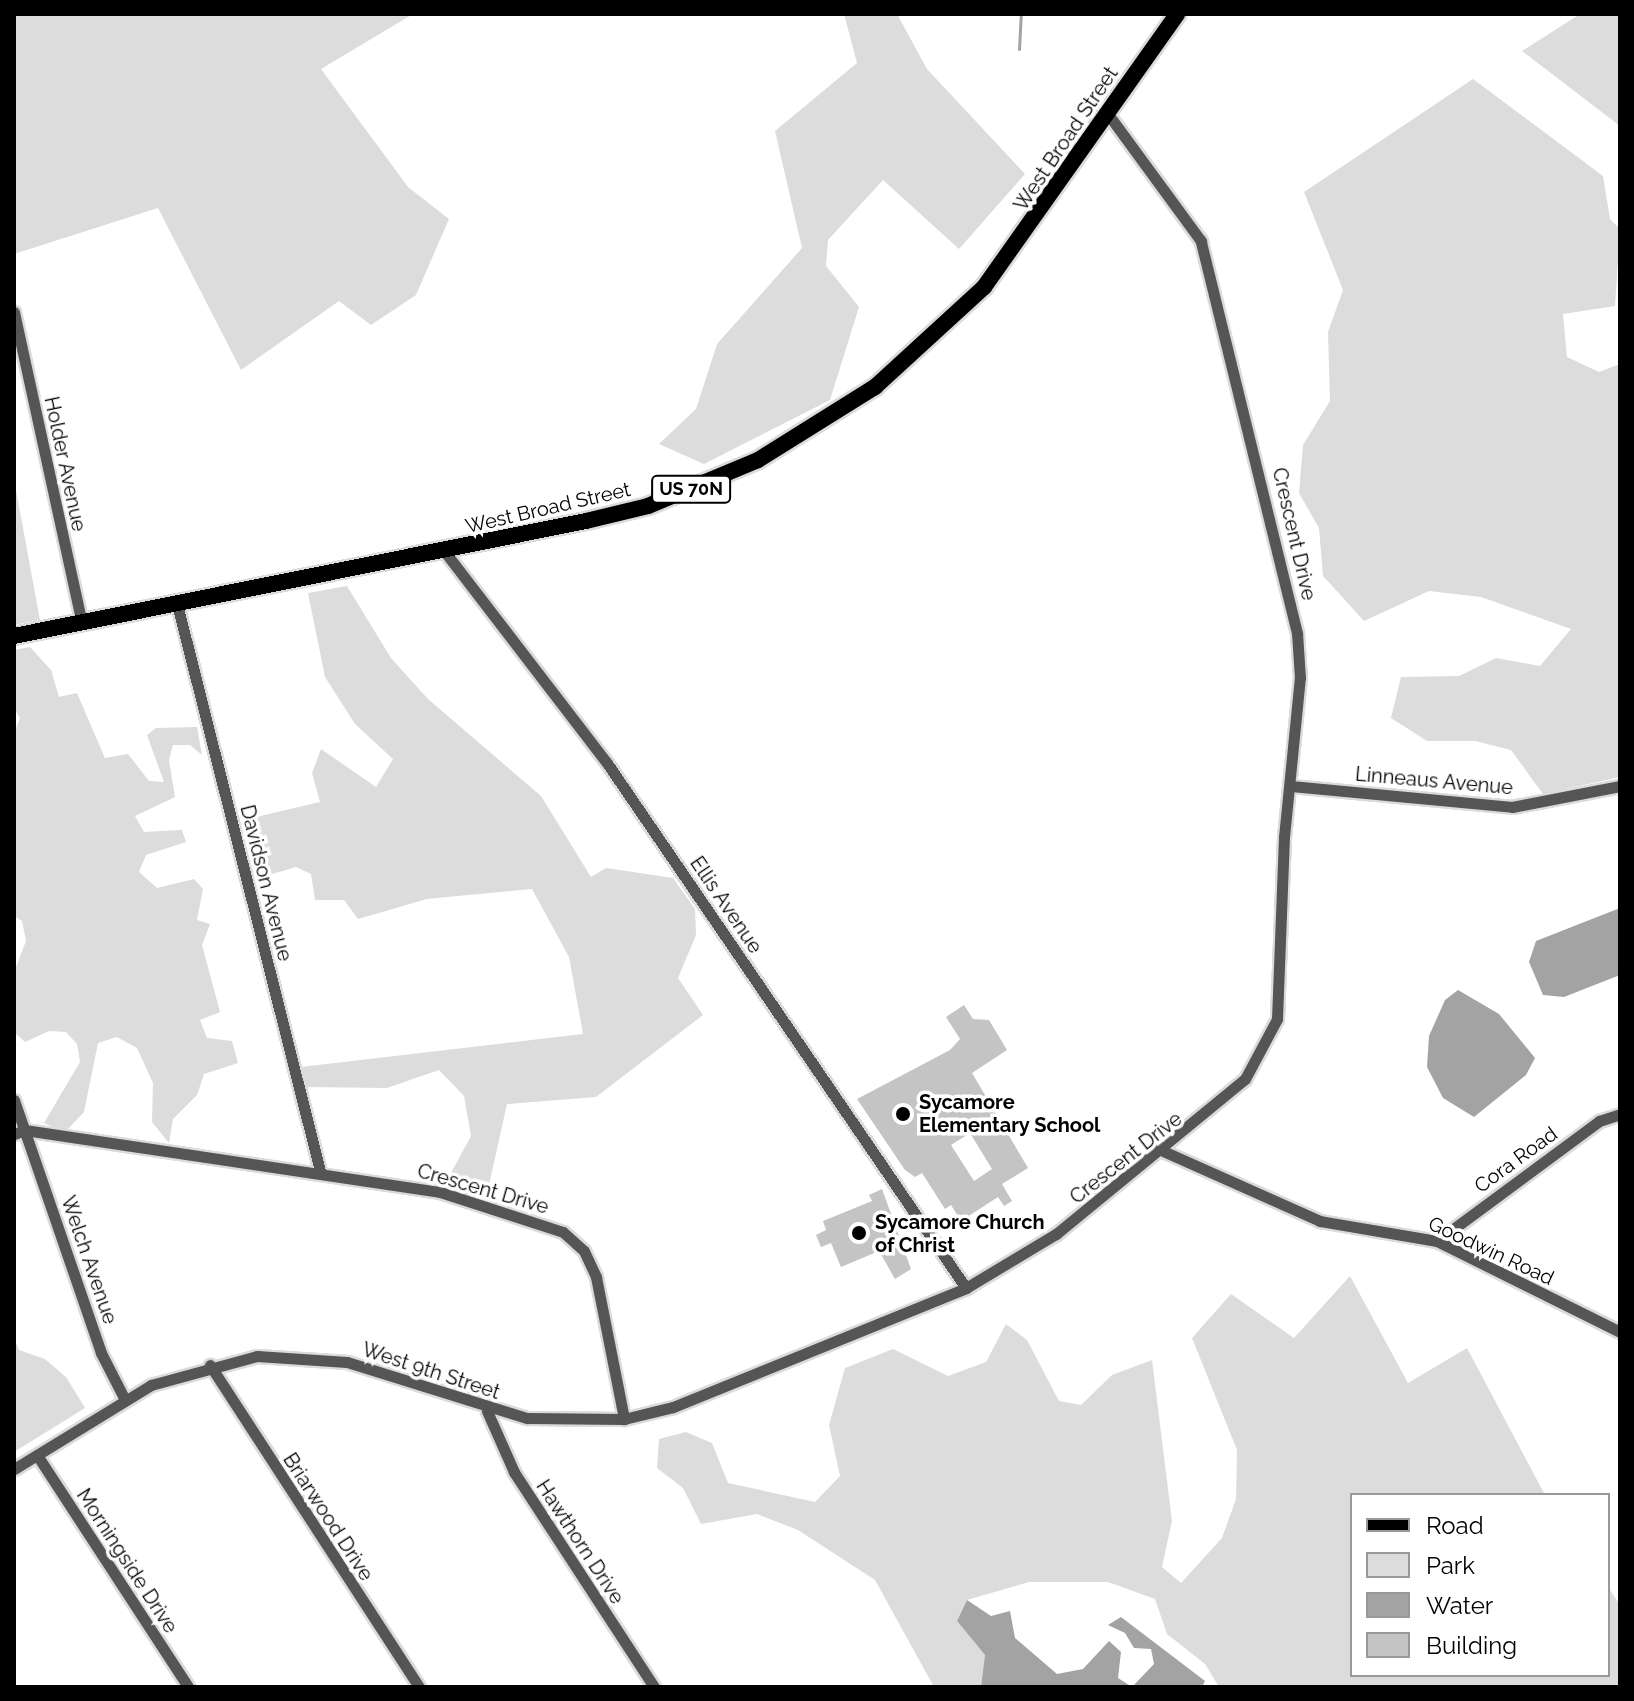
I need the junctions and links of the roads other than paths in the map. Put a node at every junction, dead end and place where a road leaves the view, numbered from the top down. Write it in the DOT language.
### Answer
graph roads {
  1 [pos="1177,14"];
  2 [pos="1106,111"];
  3 [pos="14,312"];
  4 [pos="445,552"];
  5 [pos="177,604"];
  6 [pos="82,623"];
  7 [pos="14,636"];
  8 [pos="1291,786"];
  9 [pos="1620,786"];
  10 [pos="14,1100"];
  11 [pos="1620,1114"];
  12 [pos="19,1132"];
  13 [pos="1163,1151"];
  14 [pos="320,1171"];
  15 [pos="1437,1241"];
  16 [pos="966,1288"];
  17 [pos="1620,1332"];
  18 [pos="210,1365"];
  19 [pos="125,1400"];
  20 [pos="487,1411"];
  21 [pos="624,1419"];
  22 [pos="37,1455"];
  23 [pos="14,1469"];
  24 [pos="188,1687"];
  25 [pos="419,1687"];
  26 [pos="654,1687"];
  1 -- 2 [label="main road, West Broad Street / US 70N"];
  2 -- 4 [label="main road, West Broad Street / US 70N"];
  2 -- 8 [label="street, Crescent Drive"];
  3 -- 6 [label="street, Holder Avenue"];
  4 -- 5 [label="main road, West Broad Street / US 70N"];
  4 -- 16 [label="street, Ellis Avenue"];
  5 -- 6 [label="main road, West Broad Street / US 70N"];
  5 -- 14 [label="street, Davidson Avenue"];
  6 -- 7 [label="main road, West Broad Street / US 70N"];
  8 -- 9 [label="street, Linneaus Avenue"];
  8 -- 13 [label="street, Crescent Drive"];
  10 -- 12 [label="street"];
  11 -- 15 [label="street, Cora Road"];
  12 -- 14 [label="street, Crescent Drive"];
  12 -- 19 [label="street, Welch Avenue"];
  13 -- 15 [label="street, Goodwin Road"];
  13 -- 16 [label="street, Crescent Drive"];
  14 -- 21 [label="street, Crescent Drive"];
  15 -- 17 [label="street, Goodwin Road"];
  16 -- 21 [label="street, Crescent Drive"];
  18 -- 19 [label="street, West 9th Street"];
  18 -- 20 [label="street, West 9th Street"];
  18 -- 25 [label="street, Briarwood Drive"];
  19 -- 22 [label="street, West 9th Street"];
  20 -- 21 [label="street, West 9th Street"];
  20 -- 26 [label="street, Hawthorn Drive"];
  22 -- 23 [label="street, West 9th Street"];
  22 -- 24 [label="street, Morningside Drive"];
}
